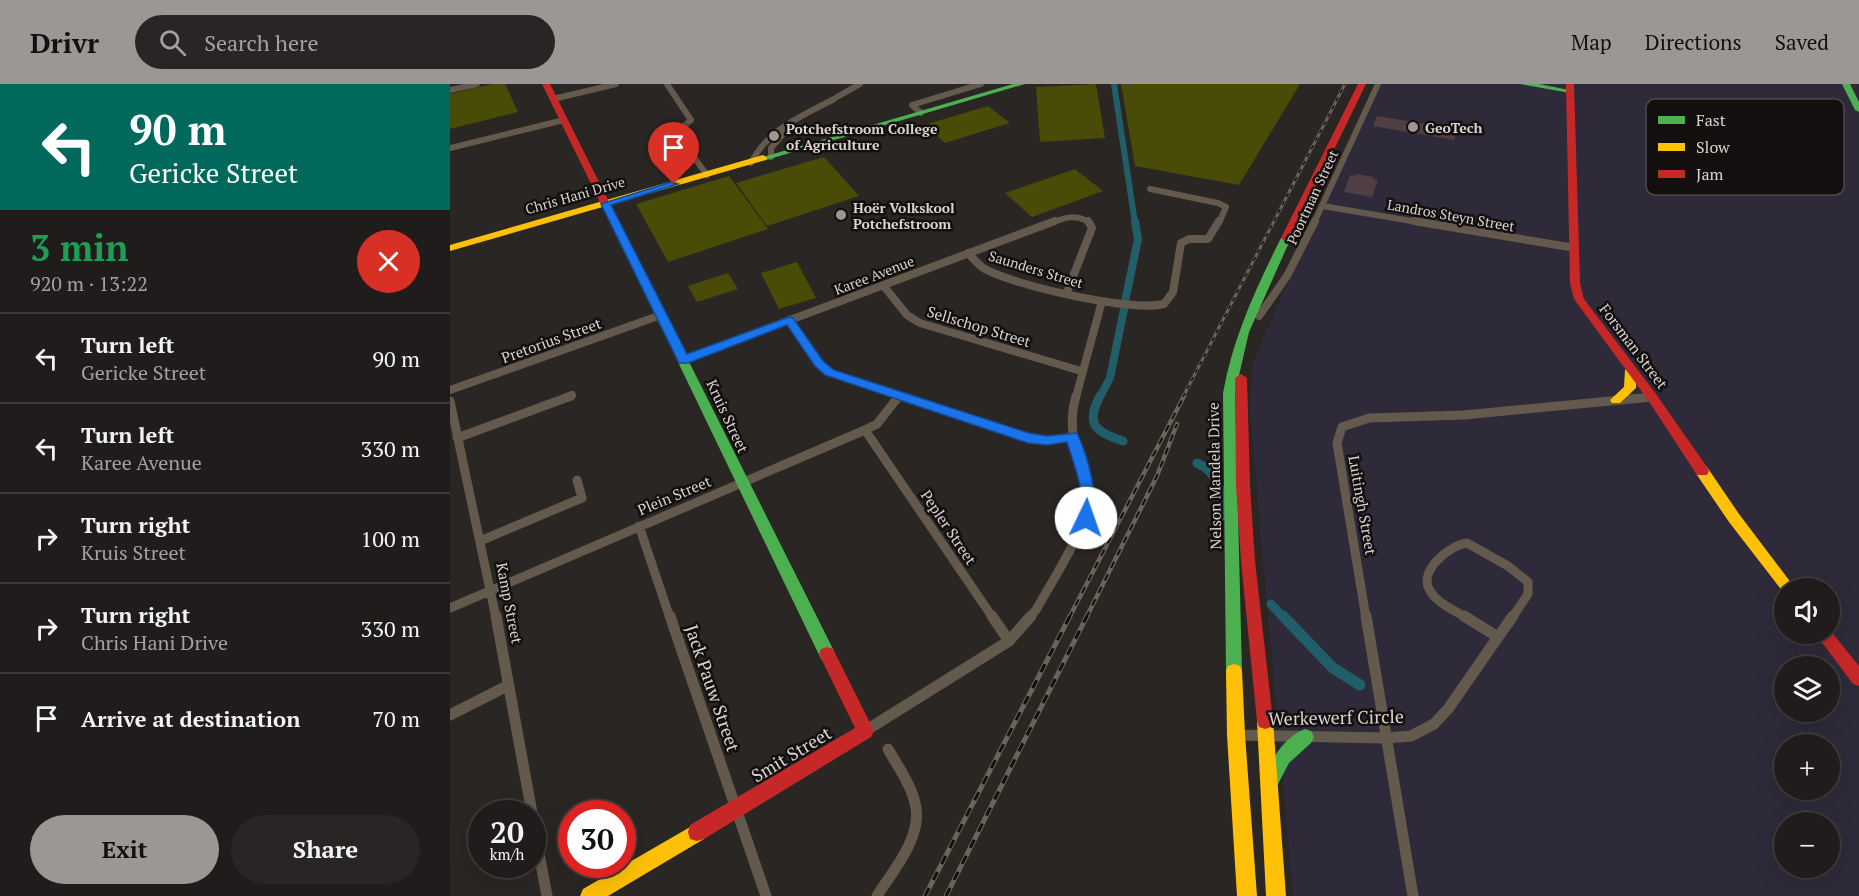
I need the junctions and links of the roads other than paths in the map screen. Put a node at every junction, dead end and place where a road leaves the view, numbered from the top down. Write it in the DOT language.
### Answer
graph roads {
  1 [pos="477,84"];
  2 [pos="546,84"];
  3 [pos="616,84"];
  4 [pos="667,84"];
  5 [pos="860,84"];
  6 [pos="981,84"];
  7 [pos="1021,84"];
  8 [pos="1362,84"];
  9 [pos="1370,84"];
  10 [pos="1378,84"];
  11 [pos="1524,84"];
  12 [pos="1570,88"];
  13 [pos="450,90"];
  14 [pos="1853,91"];
  15 [pos="553,99"];
  16 [pos="1859,110"];
  17 [pos="921,113"];
  18 [pos="799,118"];
  19 [pos="564,120"];
  20 [pos="450,148"];
  21 [pos="771,157"];
  22 [pos="751,163"];
  23 [pos="707,175"];
  24 [pos="1150,189"];
  25 [pos="605,204"];
  26 [pos="1323,206"];
  27 [pos="450,248"];
  28 [pos="1575,248"];
  29 [pos="968,253"];
  30 [pos="883,285"];
  31 [pos="1067,292"];
  32 [pos="1102,301"];
  33 [pos="661,315"];
  34 [pos="1259,316"];
  35 [pos="789,320"];
  36 [pos="683,360"];
  37 [pos="1631,370"];
  38 [pos="1081,371"];
  39 [pos="450,390"];
  40 [pos="572,395"];
  41 [pos="898,396"];
  42 [pos="1652,397"];
  43 [pos="1616,400"];
  44 [pos="450,401"];
  45 [pos="865,430"];
  46 [pos="1072,437"];
  47 [pos="457,438"];
  48 [pos="577,480"];
  49 [pos="741,483"];
  50 [pos="639,526"];
  51 [pos="480,541"];
  52 [pos="1780,578"];
  53 [pos="491,590"];
  54 [pos="450,608"];
  55 [pos="1499,637"];
  56 [pos="1009,641"];
  57 [pos="1832,644"];
  58 [pos="1859,679"];
  59 [pos="509,685"];
  60 [pos="450,715"];
  61 [pos="865,731"];
  62 [pos="1236,735"];
  63 [pos="1267,736"];
  64 [pos="1305,737"];
  65 [pos="1386,738"];
  66 [pos="888,749"];
  67 [pos="1270,784"];
  68 [pos="530,800"];
  69 [pos="734,808"];
  70 [pos="544,878"];
  71 [pos="547,896"];
  72 [pos="590,896"];
  73 [pos="766,896"];
  74 [pos="877,896"];
  75 [pos="1247,896"];
  76 [pos="1276,896"];
  77 [pos="1413,896"];
  1 -- 13 [label="street"];
  2 -- 15 [label="main road, Kruis Street"];
  3 -- 15 [label="street"];
  4 -- 23 [label="street"];
  5 -- 18 [label="street"];
  6 -- 17 [label="street"];
  7 -- 17 [label="main road, Chris Hani Drive"];
  8 -- 62 [label="main road, Nelson Mandela Drive"];
  9 -- 34 [label="main road, Nelson Mandela Drive"];
  10 -- 26 [label="street, Poortman Street"];
  11 -- 12 [label="main road"];
  12 -- 28 [label="main road, Forsman Street"];
  14 -- 16 [label="main road"];
  15 -- 19 [label="main road, Kruis Street"];
  17 -- 21 [label="main road, Chris Hani Drive"];
  18 -- 21 [label="street"];
  18 -- 22 [label="street"];
  19 -- 20 [label="street"];
  19 -- 25 [label="main road, Kruis Street"];
  21 -- 22 [label="main road, Chris Hani Drive"];
  22 -- 23 [label="main road, Chris Hani Drive"];
  23 -- 25 [label="main road, Chris Hani Drive"];
  24 -- 32 [label="street, Saunders Street"];
  25 -- 27 [label="main road, Chris Hani Drive"];
  25 -- 33 [label="main road, Kruis Street"];
  26 -- 28 [label="street, Landros Steyn Street"];
  26 -- 34 [label="street, Poortman Street"];
  28 -- 37 [label="main road, Forsman Street"];
  29 -- 30 [label="street, Karee Avenue"];
  29 -- 31 [label="street, Saunders Street"];
  29 -- 31 [label="street, Karee Avenue"];
  30 -- 35 [label="street, Karee Avenue"];
  30 -- 38 [label="street, Sellschop Street"];
  31 -- 32 [label="street, Saunders Street"];
  32 -- 38 [label="street, Smit Street"];
  33 -- 36 [label="main road, Kruis Street"];
  33 -- 39 [label="street, Pretorius Street"];
  34 -- 63 [label="main road, Nelson Mandela Drive"];
  35 -- 36 [label="street, Karee Avenue"];
  35 -- 41 [label="street"];
  36 -- 49 [label="main road, Kruis Street"];
  37 -- 42 [label="main road, Forsman Street"];
  37 -- 43 [label="main road"];
  38 -- 46 [label="street, Smit Street"];
  40 -- 47 [label="street"];
  41 -- 45 [label="street, Plein Street"];
  41 -- 46 [label="street"];
  42 -- 43 [label="street, Luitingh Street"];
  42 -- 52 [label="main road, Forsman Street"];
  43 -- 65 [label="street, Luitingh Street"];
  44 -- 47 [label="street, Kamp Street"];
  45 -- 49 [label="street, Plein Street"];
  45 -- 56 [label="street, Pepler Street"];
  46 -- 56 [label="street, Smit Street"];
  47 -- 51 [label="street, Kamp Street"];
  48 -- 51 [label="street"];
  49 -- 50 [label="street, Plein Street"];
  49 -- 61 [label="main road, Kruis Street"];
  50 -- 53 [label="street, Plein Street"];
  50 -- 69 [label="street, Jack Pauw Street"];
  51 -- 53 [label="street, Kamp Street"];
  53 -- 54 [label="street, Plein Street"];
  53 -- 59 [label="street, Kamp Street"];
  55 -- 55 [label="street, Werkewerf Circle"];
  55 -- 65 [label="street, Werkewerf Circle"];
  56 -- 61 [label="street, Smit Street"];
  57 -- 58 [label="main road"];
  59 -- 60 [label="street"];
  59 -- 68 [label="street, Kamp Street"];
  61 -- 69 [label="main road, Smit Street"];
  62 -- 63 [label="street, Werkewerf Circle"];
  62 -- 75 [label="main road, Nelson Mandela Drive"];
  63 -- 64 [label="street, Werkewerf Circle"];
  63 -- 67 [label="main road, Nelson Mandela Drive"];
  64 -- 65 [label="street, Werkewerf Circle"];
  64 -- 67 [label="main road"];
  65 -- 77 [label="street, Luitingh Street"];
  66 -- 74 [label="street"];
  67 -- 76 [label="main road, Nelson Mandela Drive"];
  69 -- 72 [label="main road, Smit Street"];
  69 -- 73 [label="street, Jack Pauw Street"];
  70 -- 71 [label="street, Kamp Street"];
}
